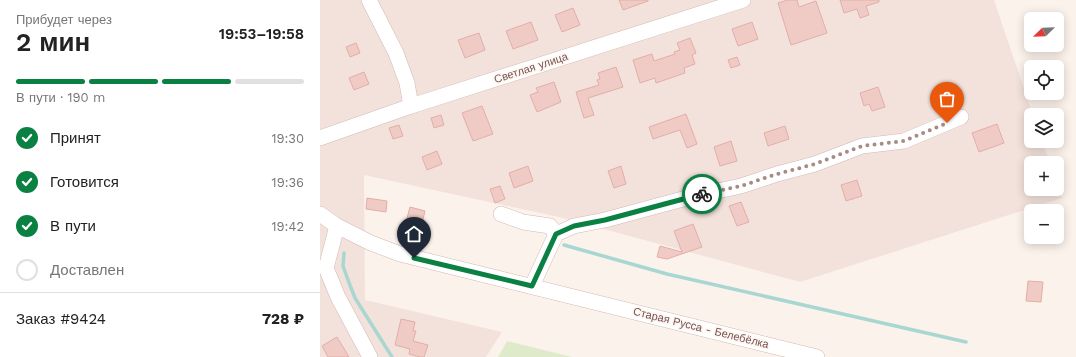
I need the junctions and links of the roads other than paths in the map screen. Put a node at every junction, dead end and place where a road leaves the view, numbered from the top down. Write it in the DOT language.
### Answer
graph roads {
  1 [pos="369,0"];
  2 [pos="743,0"];
  3 [pos="411,106"];
  4 [pos="961,117"];
  5 [pos="320,138"];
  6 [pos="320,214"];
  7 [pos="501,214"];
  8 [pos="337,226"];
  9 [pos="556,234"];
  10 [pos="323,270"];
  11 [pos="532,286"];
  12 [pos="370,357"];
  13 [pos="817,357"];
  1 -- 3 [label="street"];
  2 -- 3 [label="street, Светлая улица"];
  3 -- 5 [label="street, Светлая улица"];
  4 -- 9 [label="street"];
  6 -- 8 [label="street, Старая Русса - Белебёлка"];
  7 -- 9 [label="street"];
  8 -- 10 [label="street"];
  8 -- 11 [label="street, Старая Русса - Белебёлка"];
  9 -- 11 [label="street"];
  10 -- 12 [label="street"];
  11 -- 13 [label="street, Старая Русса - Белебёлка"];
}
